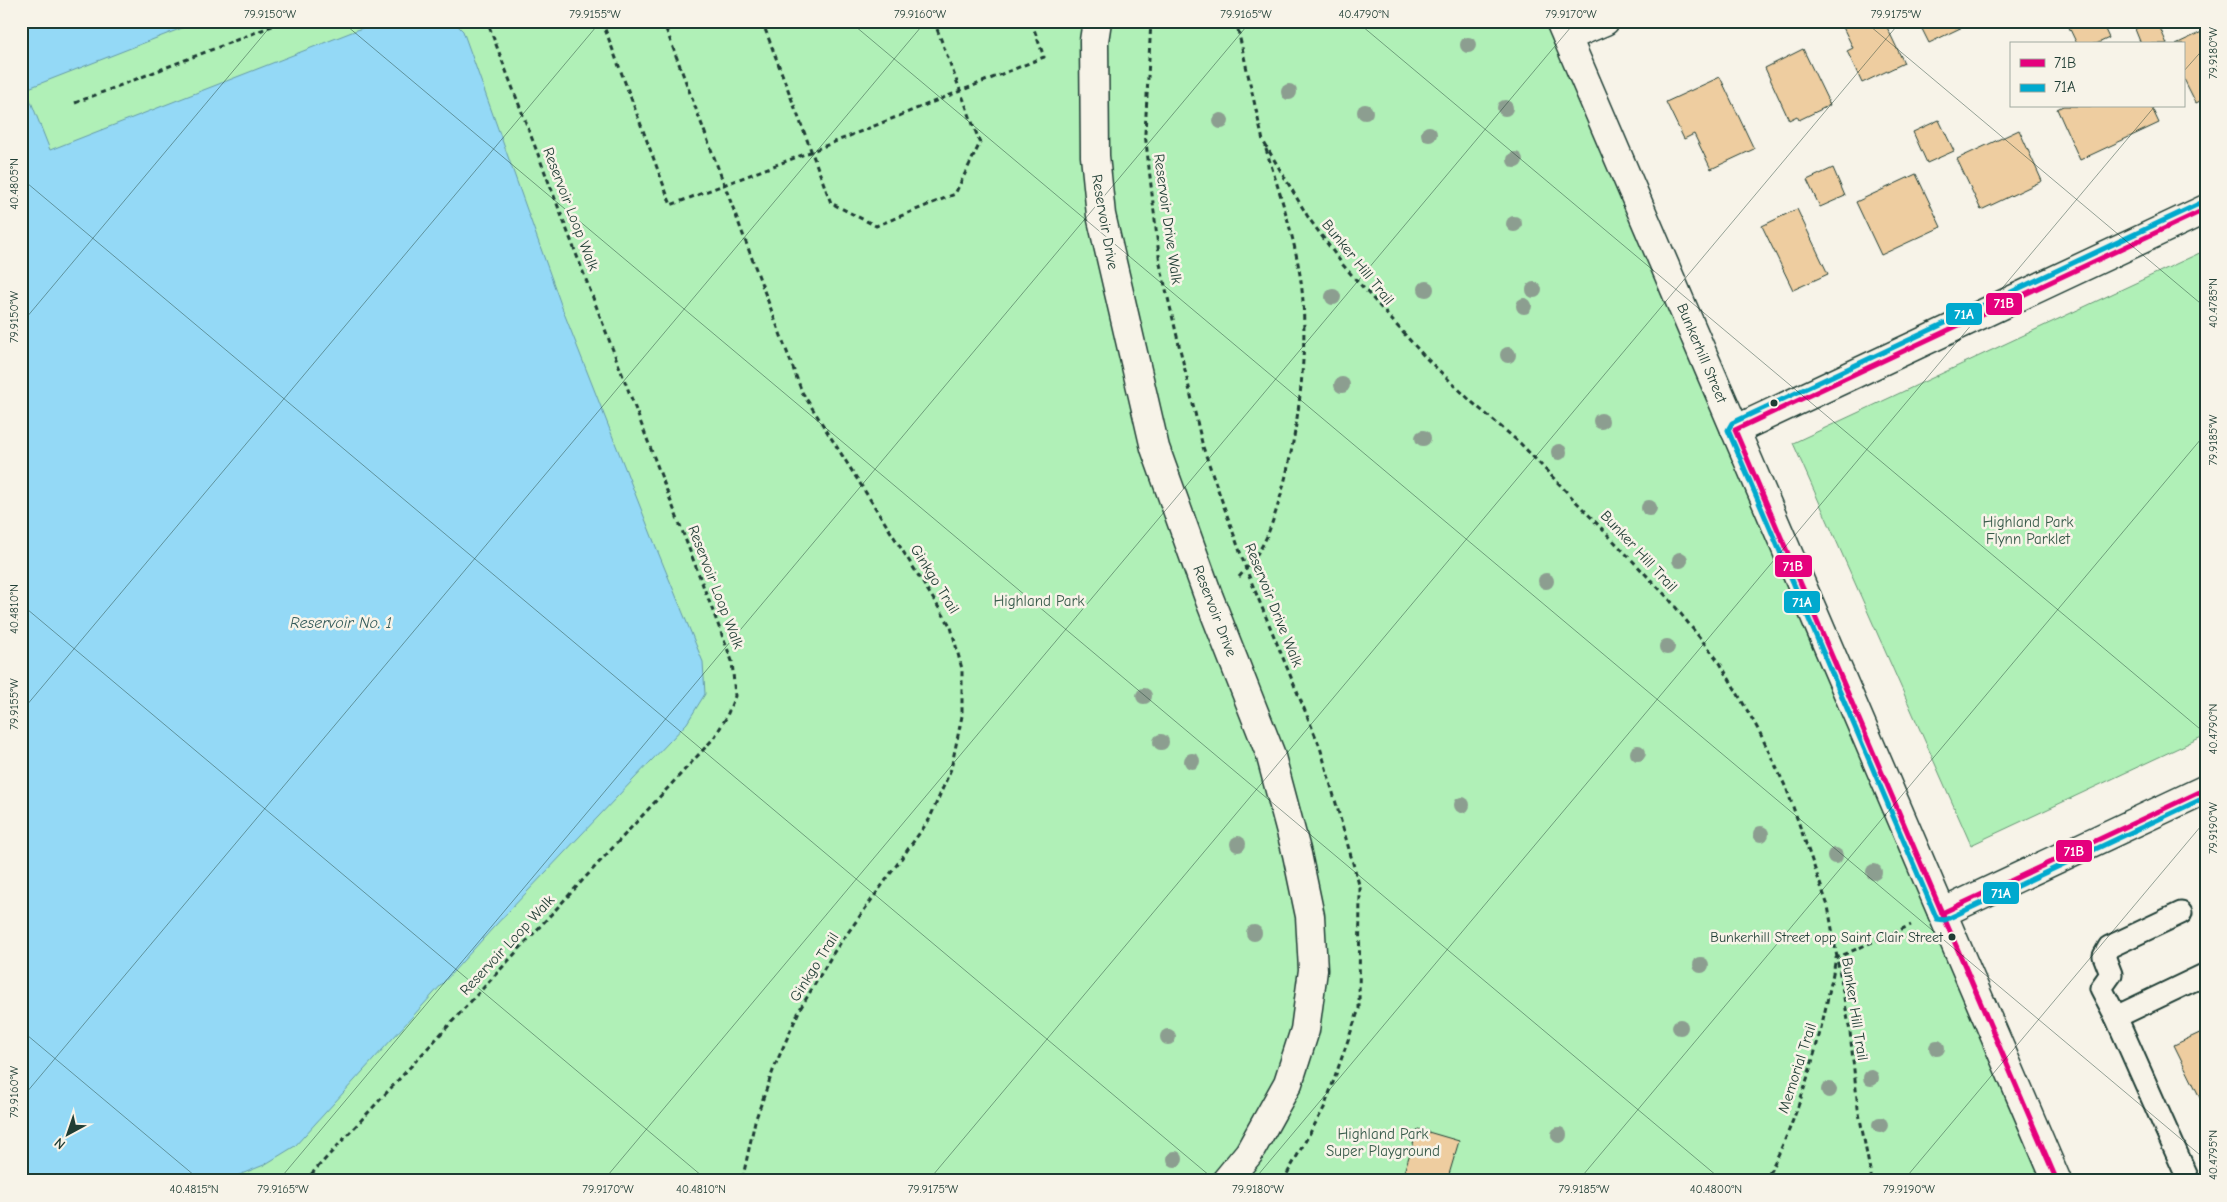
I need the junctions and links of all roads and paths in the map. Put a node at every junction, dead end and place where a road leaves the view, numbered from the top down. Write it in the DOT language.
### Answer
graph roads {
  1 [pos="285,21"];
  2 [pos="487,21"];
  3 [pos="602,21"];
  4 [pos="662,21"];
  5 [pos="762,21"];
  6 [pos="934,21"];
  7 [pos="1031,21"];
  8 [pos="1097,21"];
  9 [pos="1151,21"];
  10 [pos="1236,21"];
  11 [pos="1605,21"];
  12 [pos="1564,29"];
  13 [pos="962,91"];
  14 [pos="75,103"];
  15 [pos="1264,141"];
  16 [pos="810,152"];
  17 [pos="723,186"];
  18 [pos="2206,209"];
  19 [pos="1735,430"];
  20 [pos="1246,569"];
  21 [pos="1209,598"];
  22 [pos="2206,790"];
  23 [pos="1942,913"];
  24 [pos="2182,913"];
  25 [pos="1914,924"];
  26 [pos="1836,958"];
  27 [pos="2206,974"];
  28 [pos="2116,1017"];
  29 [pos="305,1181"];
  30 [pos="742,1181"];
  31 [pos="1226,1181"];
  32 [pos="1283,1181"];
  33 [pos="1765,1181"];
  34 [pos="1872,1181"];
  35 [pos="2057,1181"];
  36 [pos="2189,1181"];
  1 -- 14 [label="path"];
  2 -- 29 [label="path, Reservoir Loop Walk"];
  3 -- 17 [label="path"];
  4 -- 17 [label="path, Ginkgo Trail"];
  5 -- 16 [label="path"];
  6 -- 13 [label="path"];
  7 -- 13 [label="path"];
  8 -- 21 [label="street, Reservoir Drive"];
  9 -- 20 [label="path, Reservoir Drive Walk"];
  10 -- 15 [label="path, Bunker Hill Trail"];
  11 -- 12 [label="street"];
  12 -- 19 [label="street, Bunkerhill Street"];
  13 -- 16 [label="path"];
  13 -- 16 [label="path"];
  15 -- 20 [label="path"];
  15 -- 26 [label="path, Bunker Hill Trail"];
  16 -- 17 [label="path"];
  17 -- 30 [label="path, Ginkgo Trail"];
  18 -- 19 [label="street"];
  19 -- 23 [label="street, Bunkerhill Street"];
  20 -- 21 [label="path"];
  20 -- 32 [label="path, Reservoir Drive Walk"];
  21 -- 31 [label="street, Reservoir Drive"];
  22 -- 23 [label="street"];
  23 -- 35 [label="street, Bunkerhill Street"];
  24 -- 28 [label="lane"];
  25 -- 26 [label="path"];
  26 -- 33 [label="path, Memorial Trail"];
  26 -- 34 [label="path, Bunker Hill Trail"];
  27 -- 28 [label="lane"];
  28 -- 36 [label="lane"];
}
